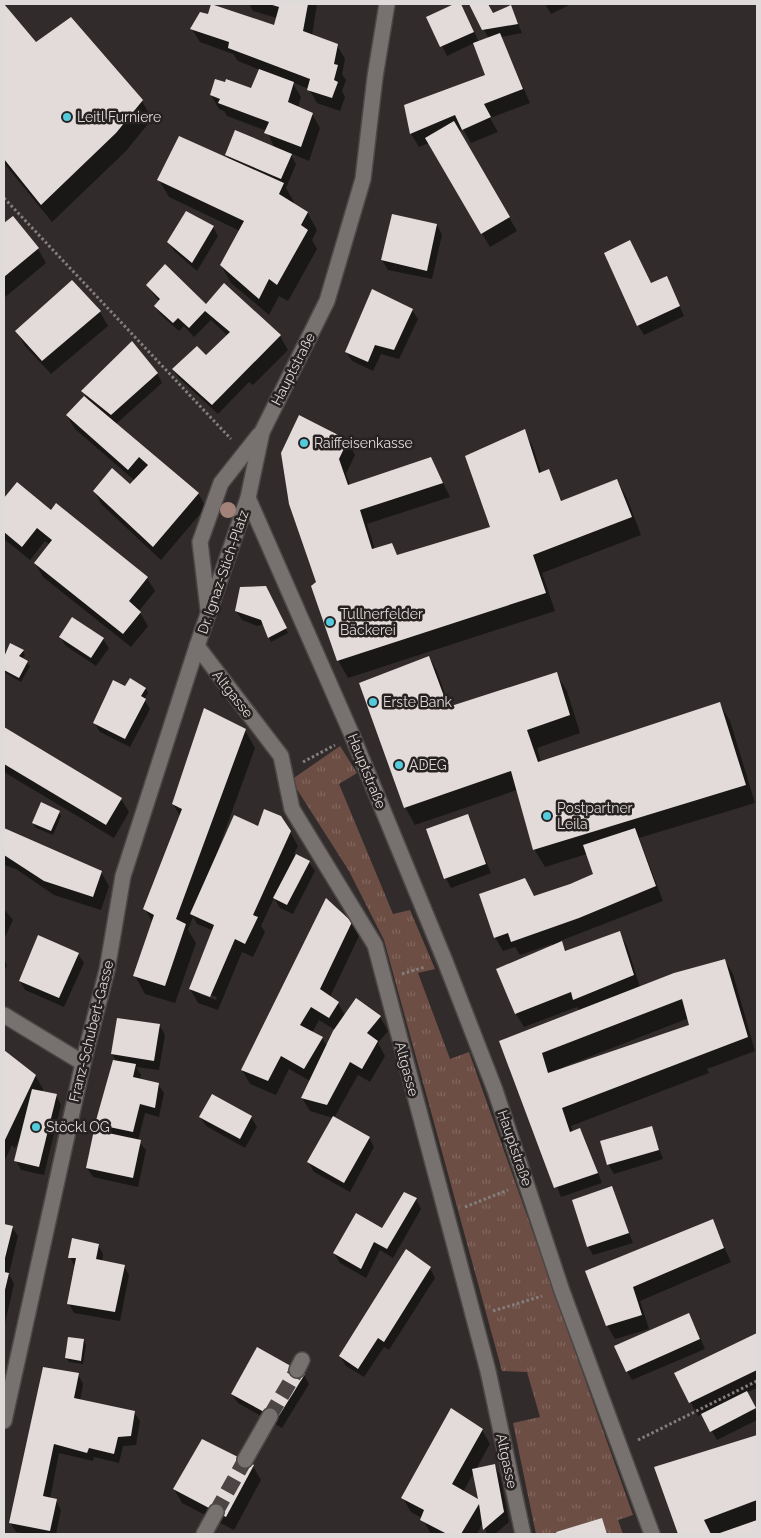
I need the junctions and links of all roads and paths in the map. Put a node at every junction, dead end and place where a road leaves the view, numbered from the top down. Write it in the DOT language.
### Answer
graph roads {
  1 [pos="387,4"];
  2 [pos="4,198"];
  3 [pos="262,432"];
  4 [pos="245,453"];
  5 [pos="248,498"];
  6 [pos="208,614"];
  7 [pos="196,646"];
  8 [pos="352,735"];
  9 [pos="284,772"];
  10 [pos="445,961"];
  11 [pos="384,980"];
  12 [pos="4,1015"];
  13 [pos="83,1063"];
  14 [pos="527,1182"];
  15 [pos="446,1215"];
  16 [pos="562,1290"];
  17 [pos="474,1317"];
  18 [pos="757,1381"];
  19 [pos="270,1416"];
  20 [pos="4,1421"];
  21 [pos="620,1450"];
  22 [pos="245,1460"];
  23 [pos="216,1512"];
  24 [pos="204,1534"];
  25 [pos="523,1534"];
  26 [pos="652,1534"];
  1 -- 3 [label="street, Hauptstraße"];
  2 -- 4 [label="path"];
  3 -- 4 [label="street"];
  3 -- 5 [label="street, Hauptstraße"];
  4 -- 6 [label="street"];
  5 -- 6 [label="street, Dr. Ignaz-Stich-Platz"];
  5 -- 8 [label="street, Hauptstraße"];
  6 -- 7 [label="street, Dr. Ignaz-Stich-Platz"];
  7 -- 9 [label="street, Altgasse"];
  7 -- 13 [label="street, Franz-Schubert-Gasse"];
  8 -- 9 [label="path"];
  8 -- 10 [label="street, Hauptstraße"];
  9 -- 11 [label="street, Altgasse"];
  10 -- 11 [label="path"];
  10 -- 14 [label="street, Hauptstraße"];
  11 -- 15 [label="street, Altgasse"];
  12 -- 13 [label="street"];
  13 -- 20 [label="street, Franz-Schubert-Gasse"];
  14 -- 15 [label="path"];
  14 -- 16 [label="street, Hauptstraße"];
  15 -- 17 [label="street, Altgasse"];
  16 -- 17 [label="path"];
  16 -- 21 [label="street, Hauptstraße"];
  17 -- 25 [label="street, Altgasse"];
  18 -- 21 [label="path"];
  19 -- 22 [label="street"];
  21 -- 26 [label="street, Hauptstraße"];
  23 -- 24 [label="street"];
}
